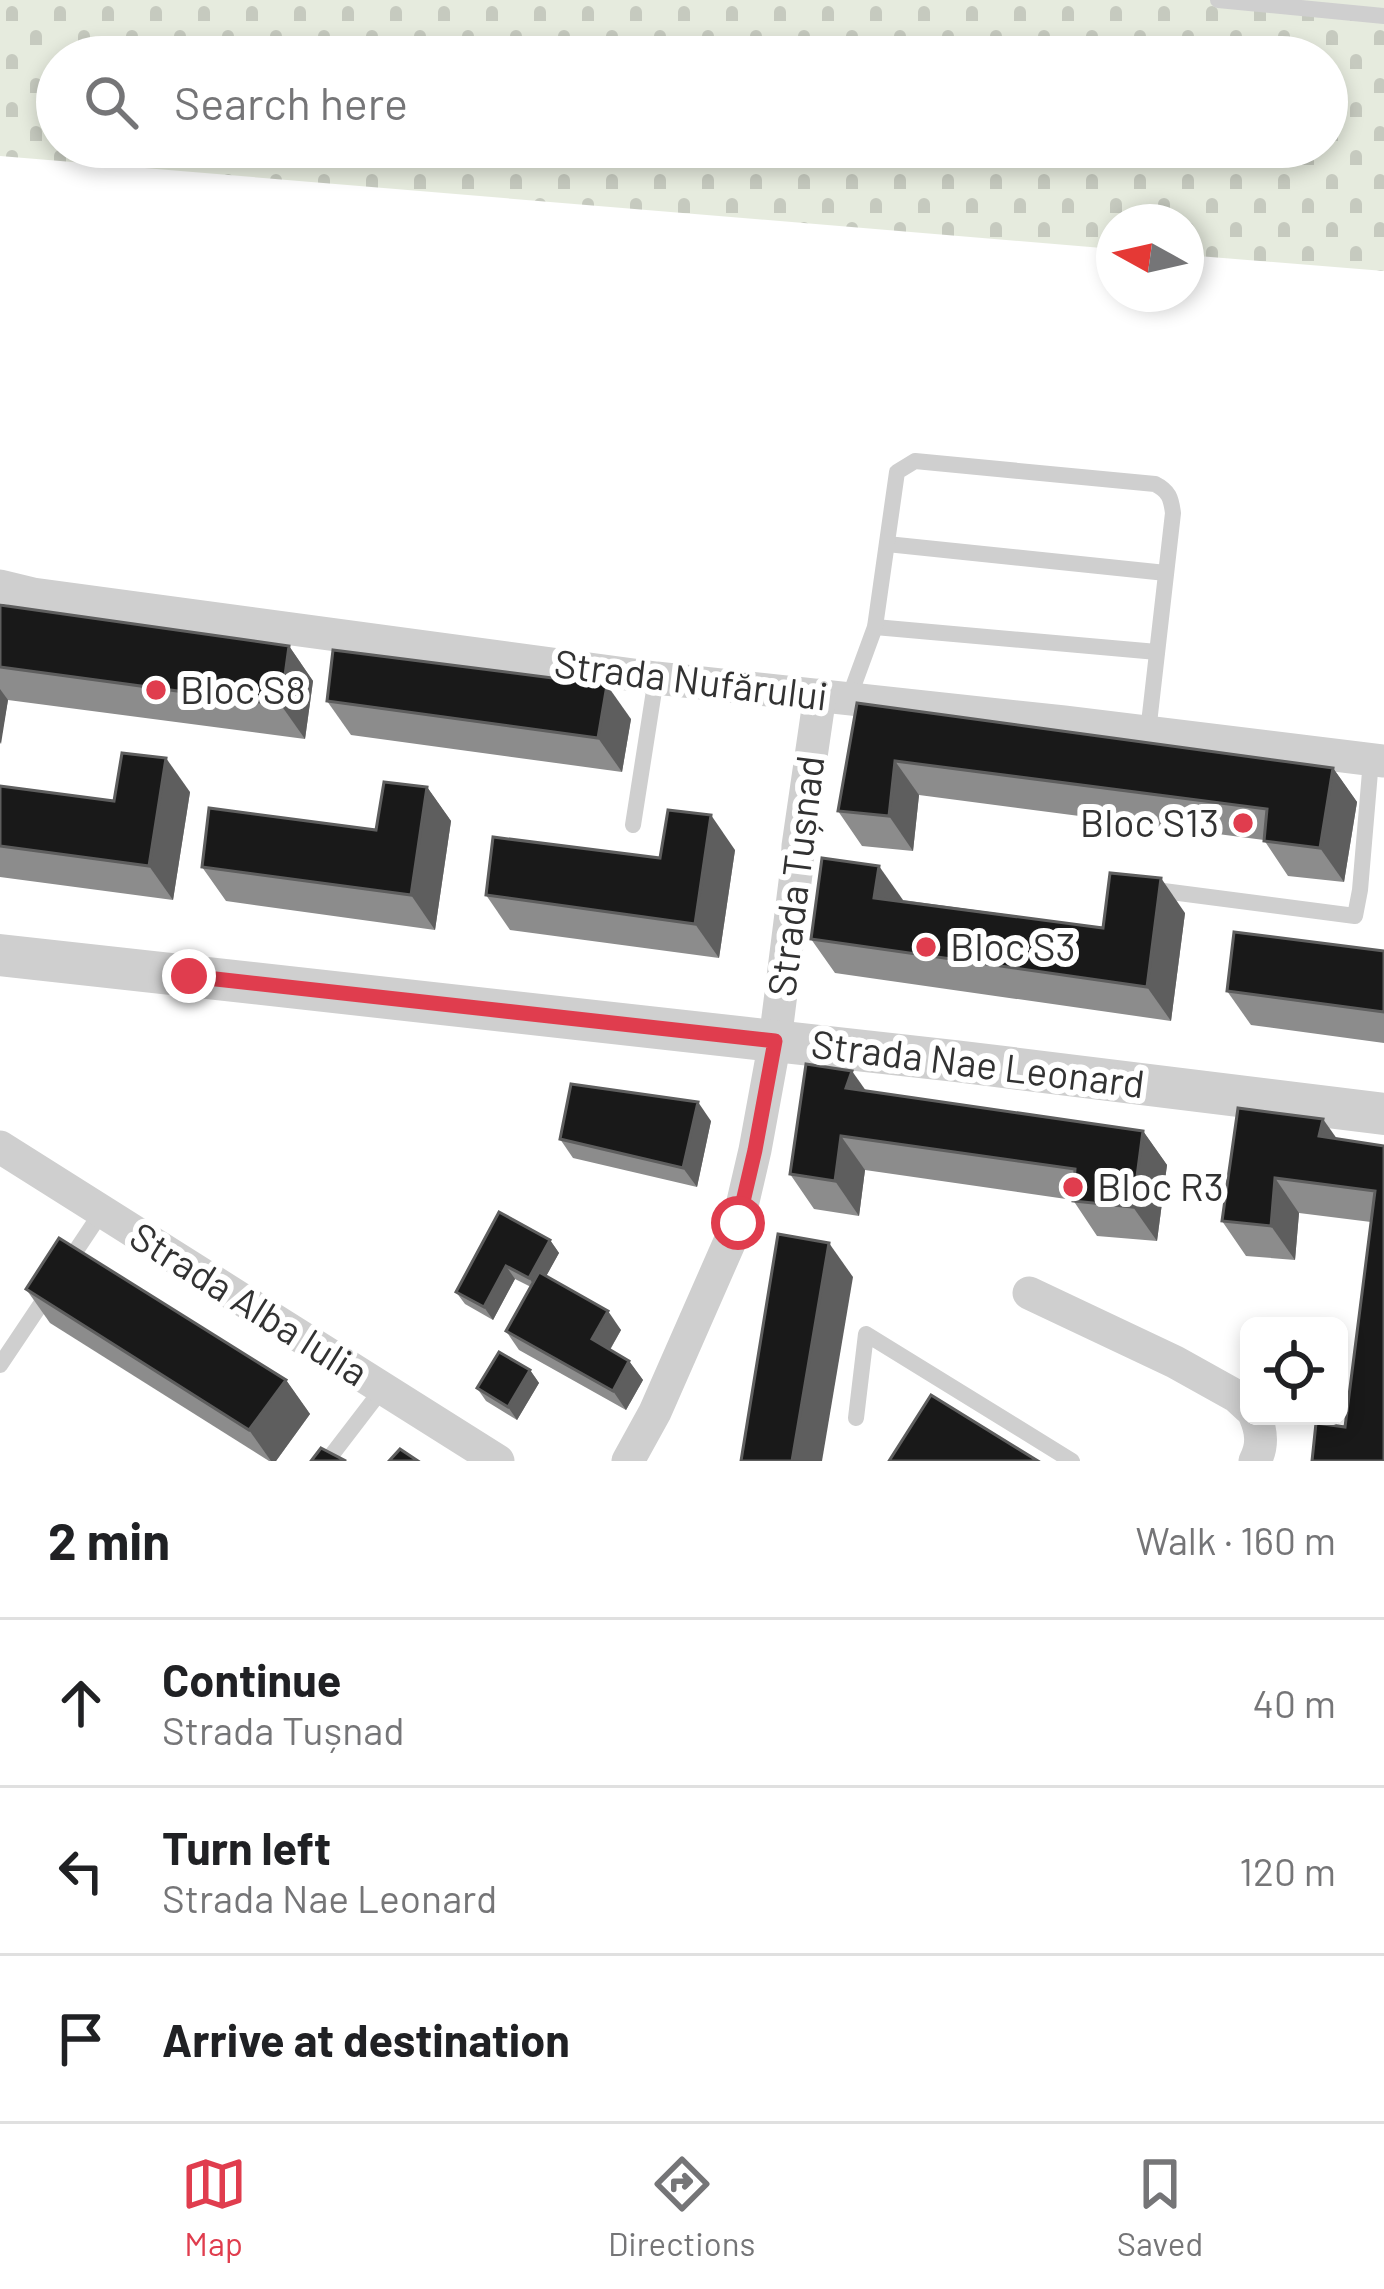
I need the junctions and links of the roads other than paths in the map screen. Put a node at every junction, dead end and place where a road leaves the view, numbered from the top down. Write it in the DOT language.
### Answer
graph roads {
  1 [pos="1217,0"];
  2 [pos="1384,16"];
  3 [pos="887,544"];
  4 [pos="1166,573"];
  5 [pos="0,586"];
  6 [pos="874,627"];
  7 [pos="1157,652"];
  8 [pos="656,678"];
  9 [pos="835,697"];
  10 [pos="1148,732"];
  11 [pos="1378,760"];
  12 [pos="633,825"];
  13 [pos="1130,886"];
  14 [pos="0,955"];
  15 [pos="775,1041"];
  16 [pos="1384,1114"];
  17 [pos="0,1147"];
  18 [pos="100,1213"];
  19 [pos="1029,1293"];
  20 [pos="0,1365"];
  21 [pos="383,1388"];
  22 [pos="1240,1400"];
  23 [pos="856,1418"];
  24 [pos="1259,1425"];
  25 [pos="327,1461"];
  26 [pos="498,1461"];
  27 [pos="628,1461"];
  28 [pos="1072,1461"];
  29 [pos="1255,1461"];
  1 -- 2 [label="lane"];
  3 -- 4 [label="lane"];
  3 -- 4 [label="lane"];
  3 -- 6 [label="lane"];
  4 -- 7 [label="lane"];
  5 -- 8 [label="street, Strada Nufărului"];
  6 -- 7 [label="lane"];
  6 -- 9 [label="lane"];
  7 -- 10 [label="lane"];
  8 -- 9 [label="street, Strada Nufărului"];
  8 -- 12 [label="lane"];
  9 -- 10 [label="street, Strada Nufărului"];
  9 -- 15 [label="street, Strada Tușnad"];
  10 -- 11 [label="street, Strada Nufărului"];
  11 -- 13 [label="lane"];
  14 -- 15 [label="street, Strada Nae Leonard"];
  15 -- 16 [label="street, Strada Nae Leonard"];
  15 -- 27 [label="street, Strada Tușnad"];
  17 -- 18 [label="street, Strada Alba Iulia"];
  18 -- 20 [label="lane"];
  18 -- 21 [label="street, Strada Alba Iulia"];
  19 -- 22 [label="street"];
  21 -- 25 [label="lane"];
  21 -- 26 [label="street, Strada Alba Iulia"];
  23 -- 28 [label="lane"];
  24 -- 29 [label="street"];
}
